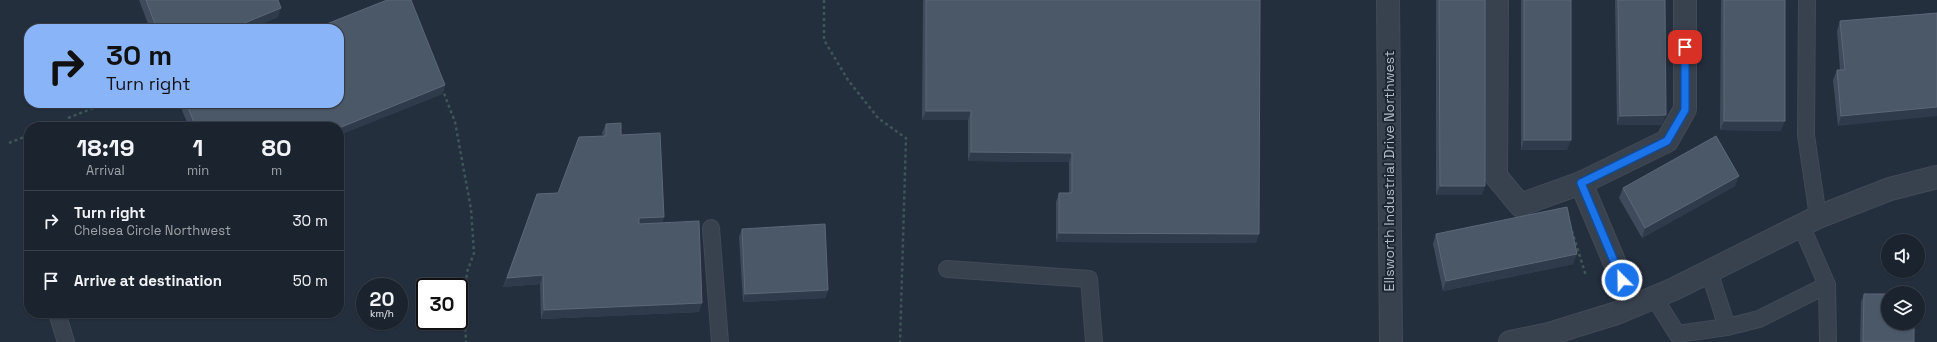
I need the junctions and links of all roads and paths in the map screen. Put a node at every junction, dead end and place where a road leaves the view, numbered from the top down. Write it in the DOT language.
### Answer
graph roads {
  1 [pos="824,0"];
  2 [pos="1388,0"];
  3 [pos="1497,0"];
  4 [pos="1685,0"];
  5 [pos="1807,0"];
  6 [pos="442,86"];
  7 [pos="93,108"];
  8 [pos="68,118"];
  9 [pos="24,137"];
  10 [pos="9,143"];
  11 [pos="1937,177"];
  12 [pos="1581,183"];
  13 [pos="1809,221"];
  14 [pos="711,228"];
  15 [pos="947,269"];
  16 [pos="1709,271"];
  17 [pos="1827,285"];
  18 [pos="1654,297"];
  19 [pos="1633,306"];
  20 [pos="59,318"];
  21 [pos="1727,327"];
  22 [pos="66,342"];
  23 [pos="466,342"];
  24 [pos="720,342"];
  25 [pos="900,342"];
  26 [pos="1094,342"];
  27 [pos="1391,342"];
  28 [pos="1510,342"];
  29 [pos="1828,342"];
  1 -- 25 [label="path"];
  2 -- 27 [label="street, Ellsworth Industrial Drive Northwest"];
  3 -- 12 [label="street"];
  4 -- 12 [label="street"];
  5 -- 13 [label="lane"];
  6 -- 23 [label="path"];
  7 -- 8 [label="path"];
  9 -- 10 [label="path"];
  11 -- 13 [label="street"];
  12 -- 19 [label="street"];
  13 -- 16 [label="street"];
  13 -- 17 [label="lane"];
  14 -- 24 [label="lane"];
  15 -- 26 [label="lane"];
  16 -- 18 [label="street"];
  16 -- 21 [label="lane"];
  17 -- 21 [label="lane"];
  17 -- 29 [label="lane"];
  18 -- 19 [label="street"];
  18 -- 21 [label="lane"];
  19 -- 28 [label="street"];
  20 -- 22 [label="lane"];
}
